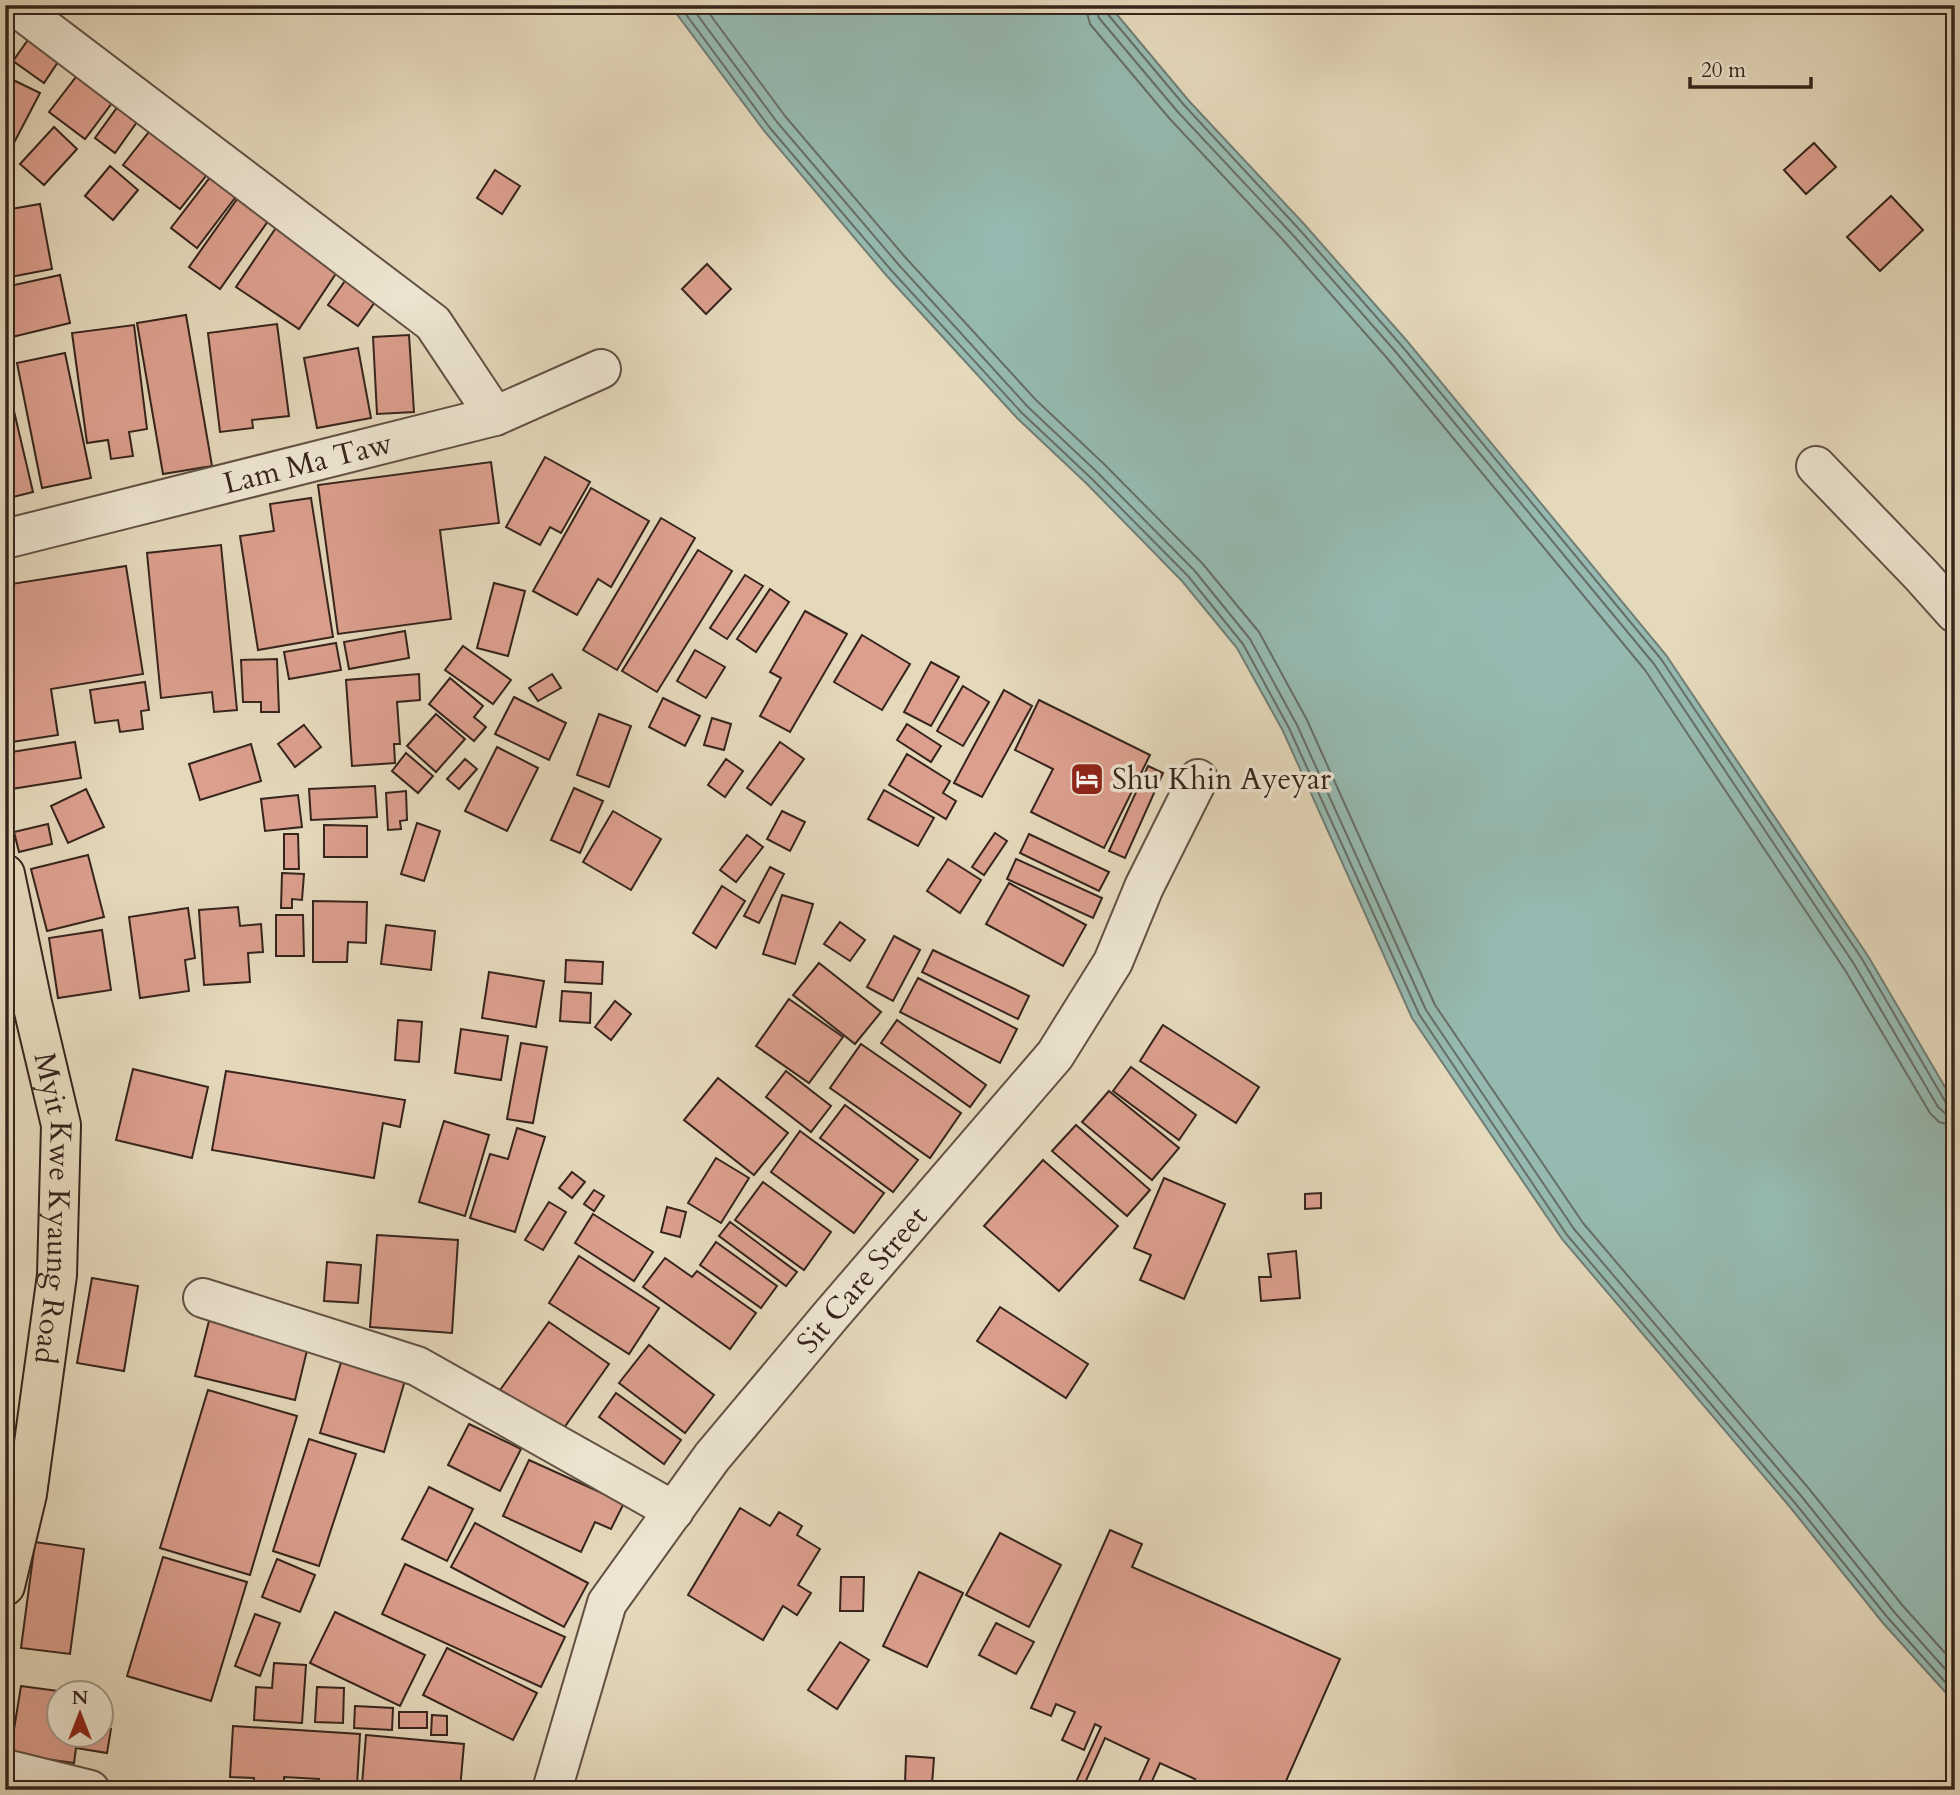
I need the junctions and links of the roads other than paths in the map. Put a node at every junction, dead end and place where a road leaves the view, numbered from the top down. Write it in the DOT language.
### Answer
graph roads {
  1 [pos="14,5"];
  2 [pos="601,369"];
  3 [pos="495,416"];
  4 [pos="1816,466"];
  5 [pos="5,539"];
  6 [pos="1955,613"];
  7 [pos="1198,779"];
  8 [pos="5,874"];
  9 [pos="203,1298"];
  10 [pos="16,1490"];
  11 [pos="674,1511"];
  12 [pos="5,1586"];
  13 [pos="5,1769"];
  14 [pos="90,1790"];
  15 [pos="552,1790"];
  1 -- 3 [label="street"];
  2 -- 3 [label="street, Lam Ma Taw"];
  3 -- 5 [label="street, Lam Ma Taw"];
  4 -- 6 [label="street"];
  7 -- 11 [label="street, Sit Care Street"];
  8 -- 10 [label="main road, Myit Kwe Kyaung Road"];
  9 -- 11 [label="street"];
  10 -- 12 [label="main road, Myit Kwe Kyaung Road"];
  11 -- 15 [label="street, Sit Care Street"];
  13 -- 14 [label="street"];
}
